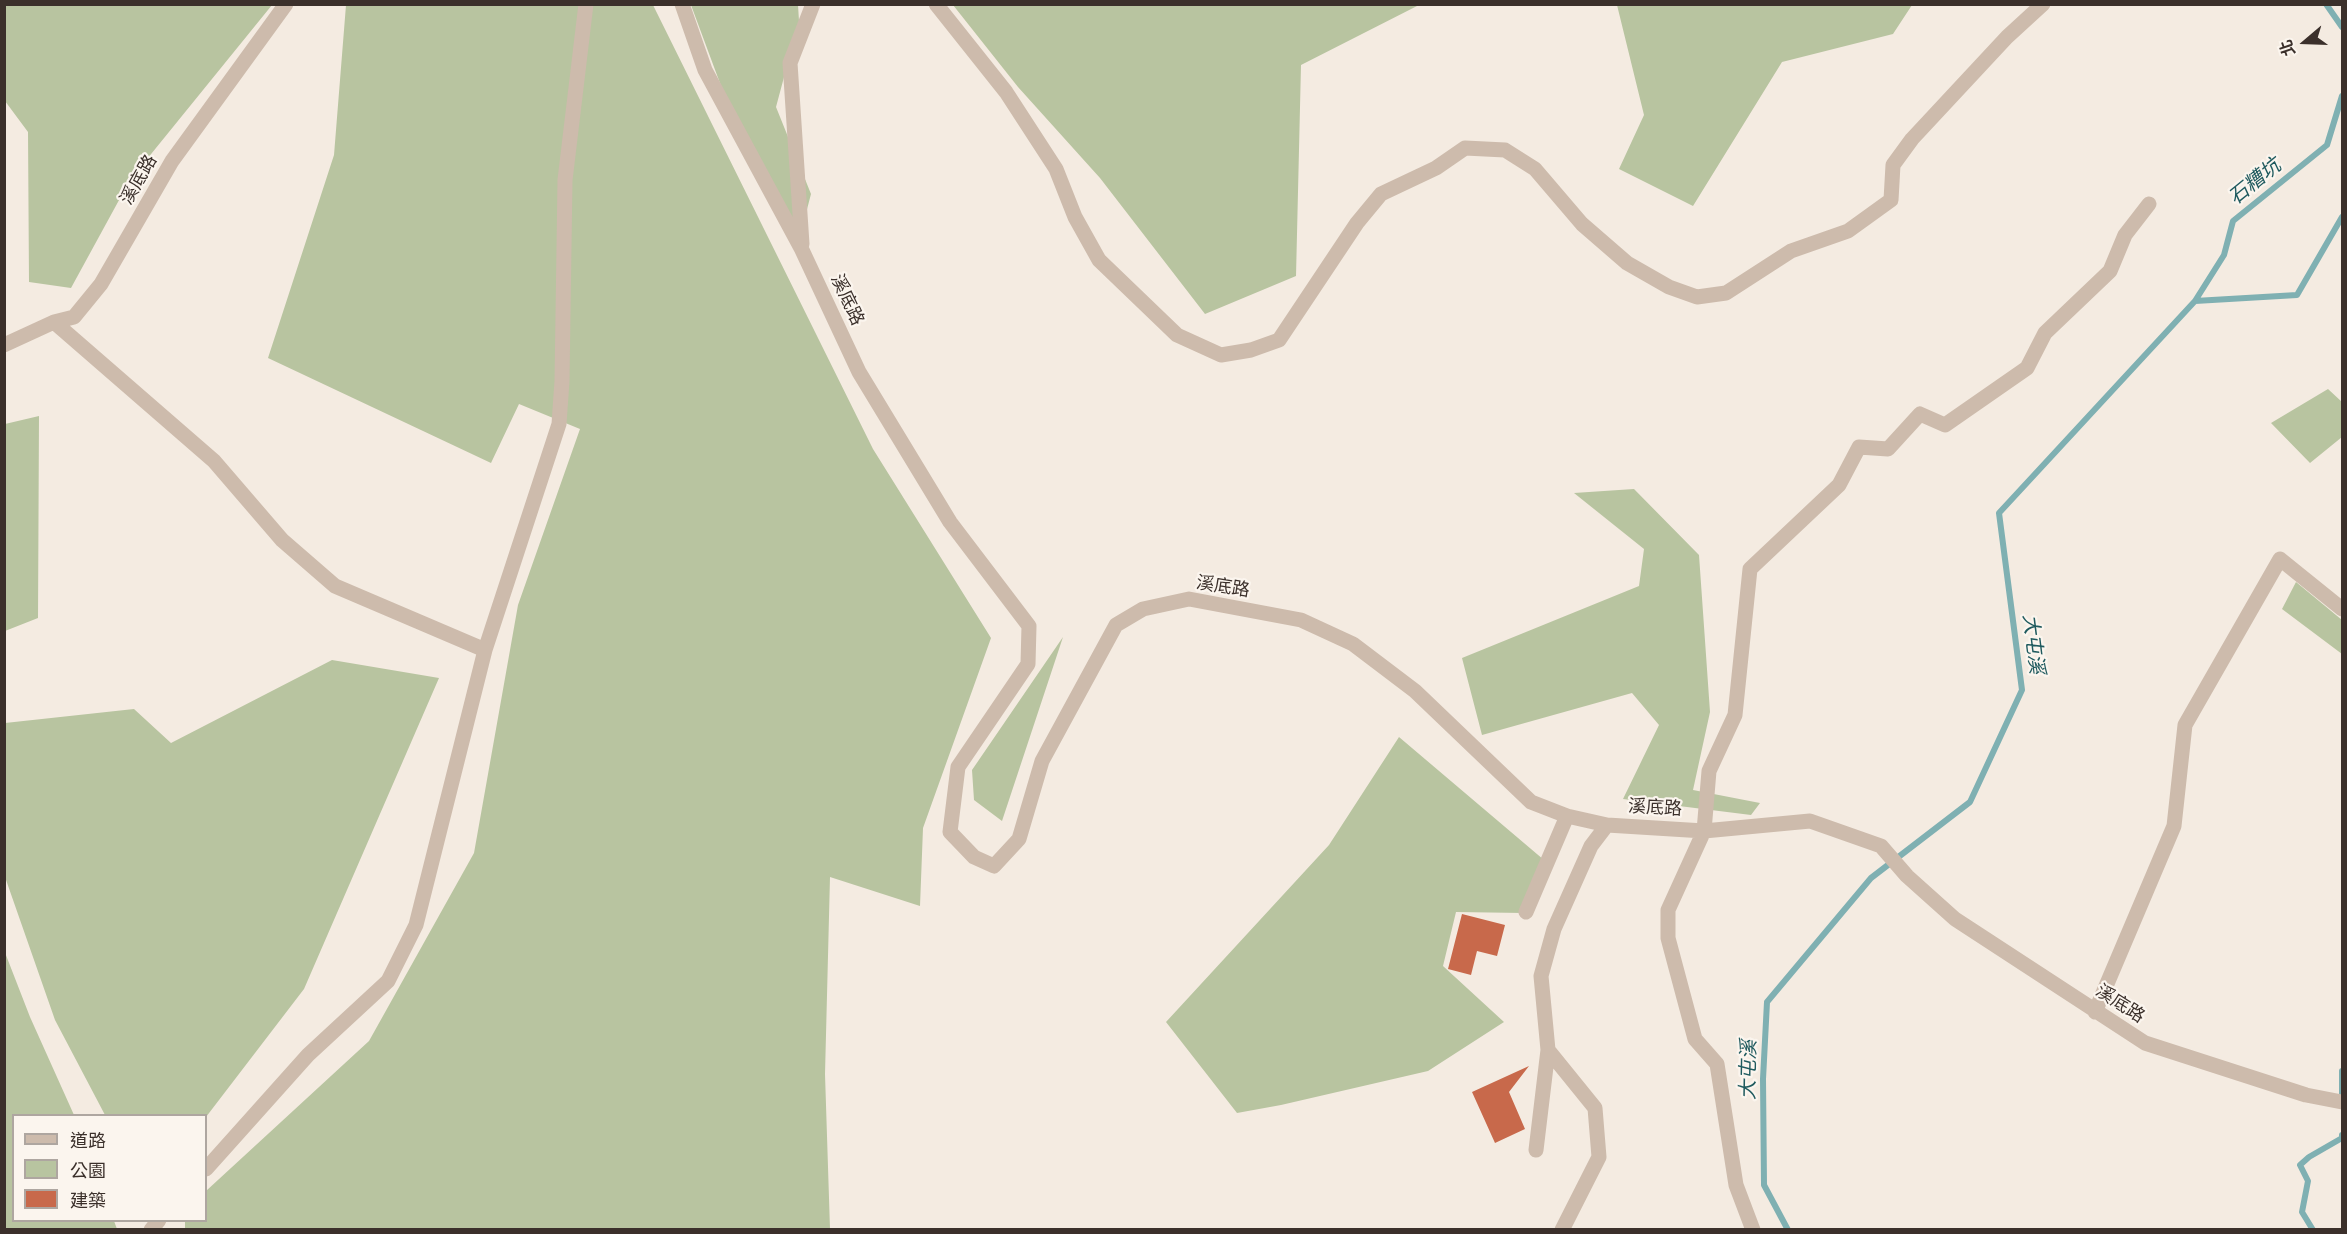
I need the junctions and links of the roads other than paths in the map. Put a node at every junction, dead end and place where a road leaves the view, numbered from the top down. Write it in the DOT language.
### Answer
graph roads {
  1 [pos="286,4"];
  2 [pos="586,4"];
  3 [pos="682,4"];
  4 [pos="813,4"];
  5 [pos="936,4"];
  6 [pos="2043,4"];
  7 [pos="2149,204"];
  8 [pos="802,249"];
  9 [pos="54,322"];
  10 [pos="4,345"];
  11 [pos="2343,609"];
  12 [pos="485,650"];
  13 [pos="1567,816"];
  14 [pos="1607,825"];
  15 [pos="1704,831"];
  16 [pos="1526,912"];
  17 [pos="2095,1012"];
  18 [pos="1548,1050"];
  19 [pos="2336,1101"];
  20 [pos="1536,1150"];
  21 [pos="207,1168"];
  22 [pos="1562,1230"];
  23 [pos="1753,1230"];
  1 -- 9 [label="street, 溪底路"];
  2 -- 12 [label="street"];
  3 -- 8 [label="street, 溪底路"];
  4 -- 8 [label="street"];
  5 -- 6 [label="street"];
  7 -- 15 [label="street"];
  8 -- 13 [label="street, 溪底路"];
  9 -- 10 [label="street, 溪底路"];
  9 -- 12 [label="street"];
  11 -- 17 [label="street"];
  12 -- 21 [label="street"];
  13 -- 14 [label="street, 溪底路"];
  13 -- 16 [label="street"];
  14 -- 15 [label="street, 溪底路"];
  14 -- 18 [label="street"];
  15 -- 17 [label="street, 溪底路"];
  15 -- 23 [label="street"];
  17 -- 19 [label="street, 溪底路"];
  18 -- 20 [label="street"];
  18 -- 22 [label="street"];
}
